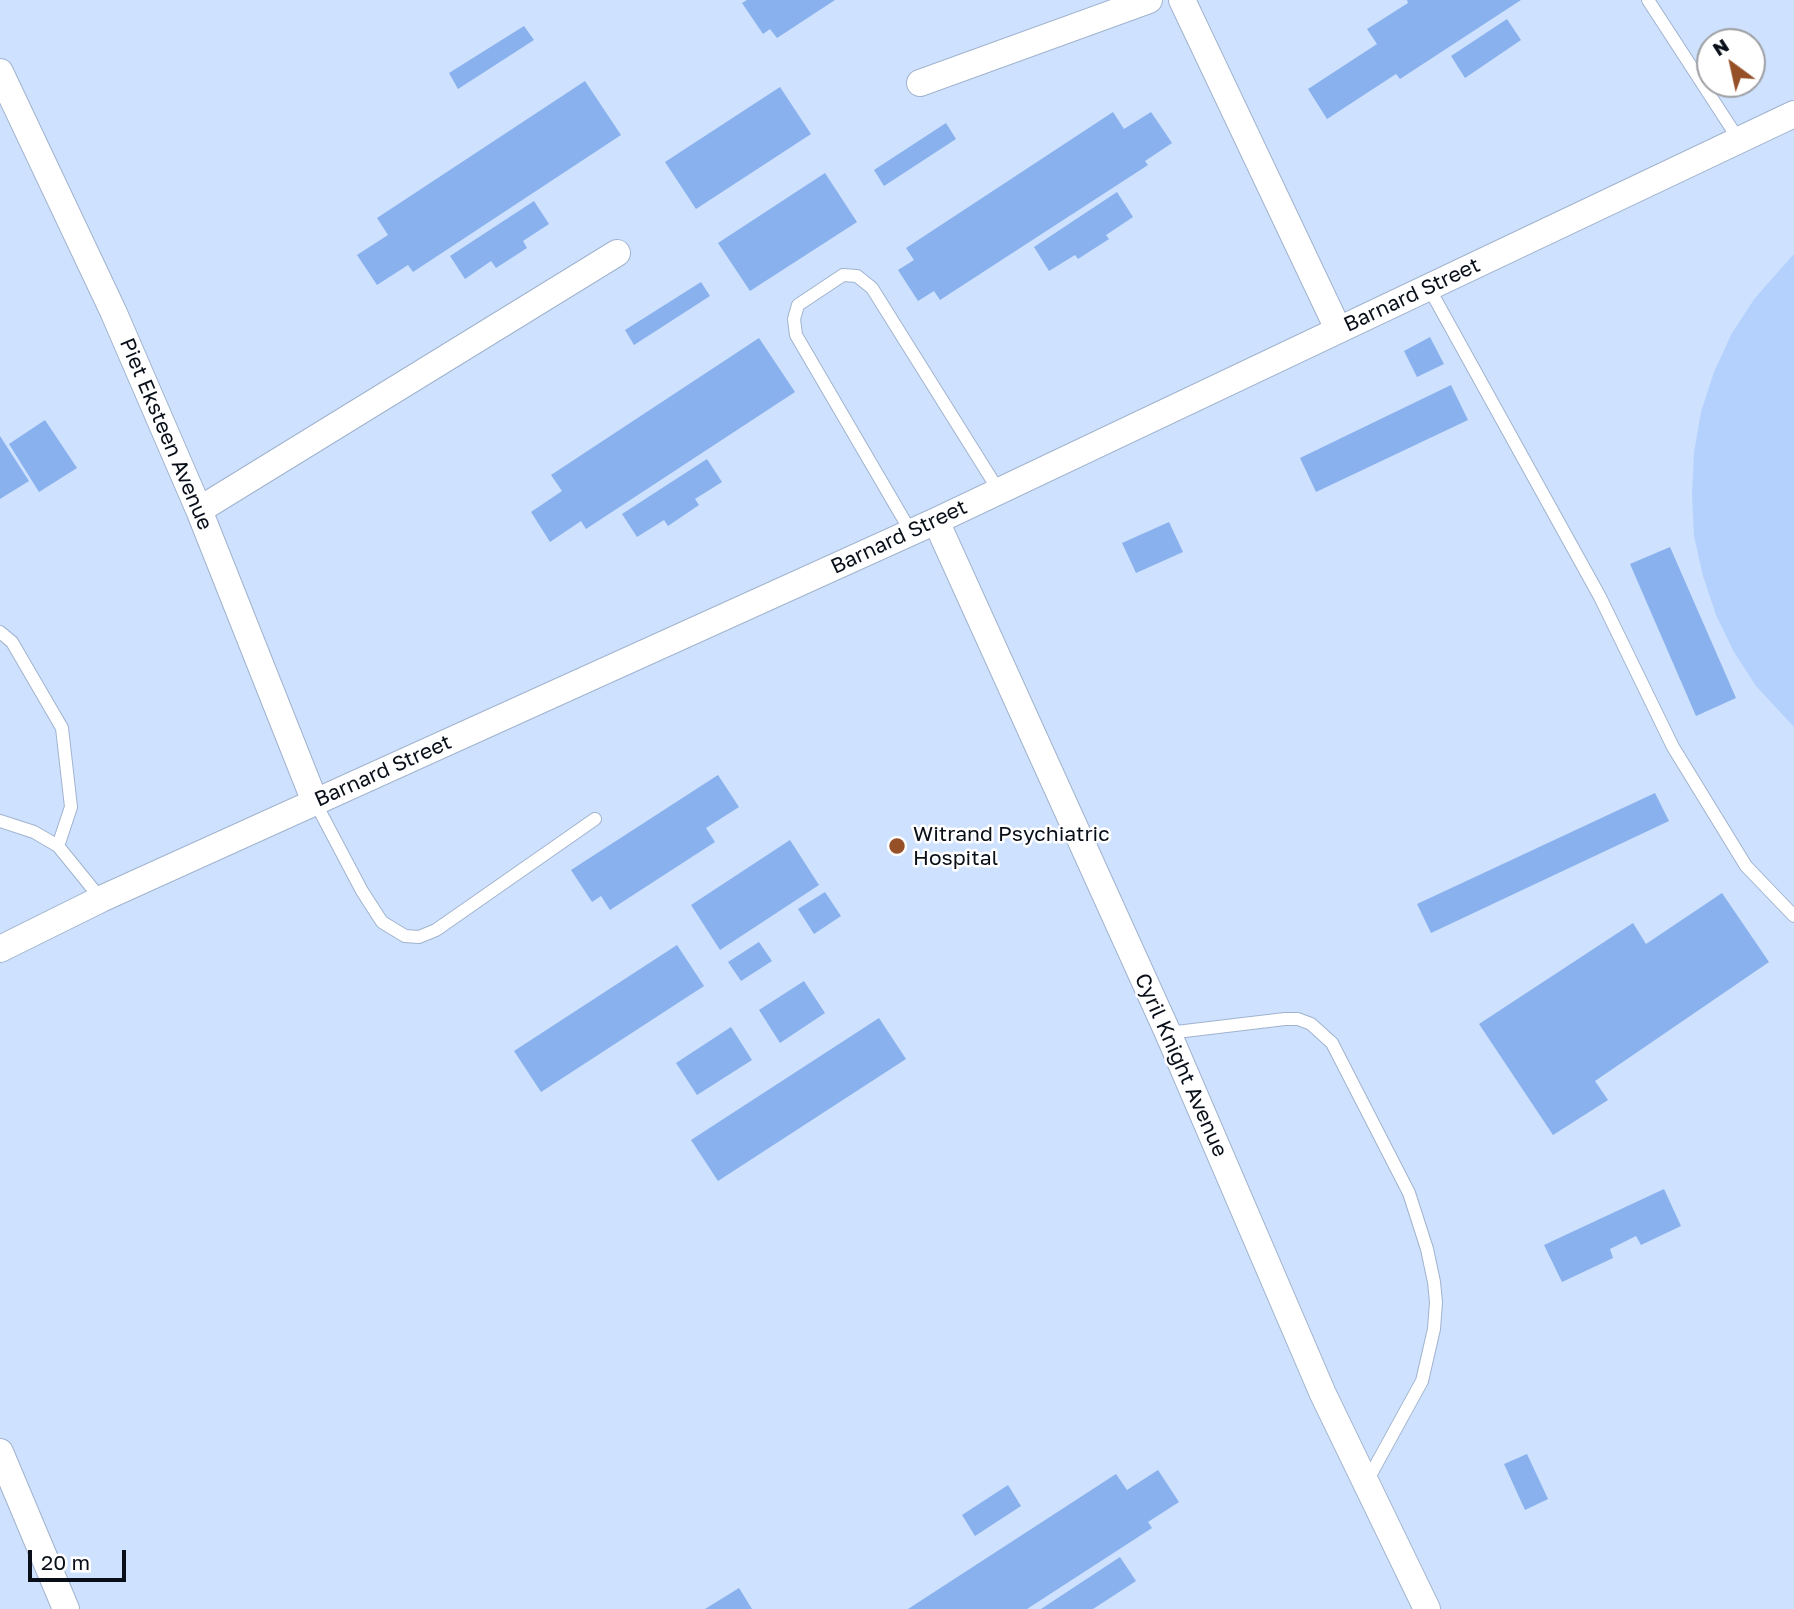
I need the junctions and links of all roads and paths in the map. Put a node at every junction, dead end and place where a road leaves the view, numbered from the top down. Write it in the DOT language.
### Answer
graph roads {
  1 [pos="1149,0"];
  2 [pos="1182,0"];
  3 [pos="1648,0"];
  4 [pos="0,72"];
  5 [pos="920,83"];
  6 [pos="1794,114"];
  7 [pos="8,116"];
  8 [pos="1740,140"];
  9 [pos="617,253"];
  10 [pos="1429,288"];
  11 [pos="1338,329"];
  12 [pos="999,491"];
  13 [pos="199,510"];
  14 [pos="936,521"];
  15 [pos="911,532"];
  16 [pos="0,632"];
  17 [pos="315,802"];
  18 [pos="595,819"];
  19 [pos="0,821"];
  20 [pos="58,846"];
  21 [pos="101,899"];
  22 [pos="1794,916"];
  23 [pos="0,949"];
  24 [pos="1168,1033"];
  25 [pos="0,1452"];
  26 [pos="1366,1483"];
  27 [pos="66,1609"];
  28 [pos="1427,1609"];
  1 -- 5 [label="street"];
  2 -- 11 [label="street"];
  3 -- 8 [label="lane"];
  4 -- 7 [label="street, Piet Eksteen Avenue"];
  6 -- 8 [label="street, Barnard Street"];
  7 -- 13 [label="street, Piet Eksteen Avenue"];
  8 -- 10 [label="street, Barnard Street"];
  9 -- 13 [label="street"];
  10 -- 11 [label="street, Barnard Street"];
  10 -- 22 [label="lane"];
  11 -- 12 [label="street, Barnard Street"];
  12 -- 14 [label="street, Barnard Street"];
  12 -- 15 [label="lane"];
  13 -- 17 [label="street, Piet Eksteen Avenue"];
  14 -- 15 [label="street, Barnard Street"];
  14 -- 24 [label="street, Cyril Knight Avenue"];
  15 -- 17 [label="street, Barnard Street"];
  16 -- 20 [label="lane"];
  17 -- 18 [label="lane"];
  17 -- 21 [label="street, Barnard Street"];
  19 -- 20 [label="lane"];
  20 -- 21 [label="lane"];
  21 -- 23 [label="street, Barnard Street"];
  24 -- 26 [label="street, Cyril Knight Avenue"];
  24 -- 26 [label="lane"];
  25 -- 27 [label="street"];
  26 -- 28 [label="street, Cyril Knight Avenue"];
}
